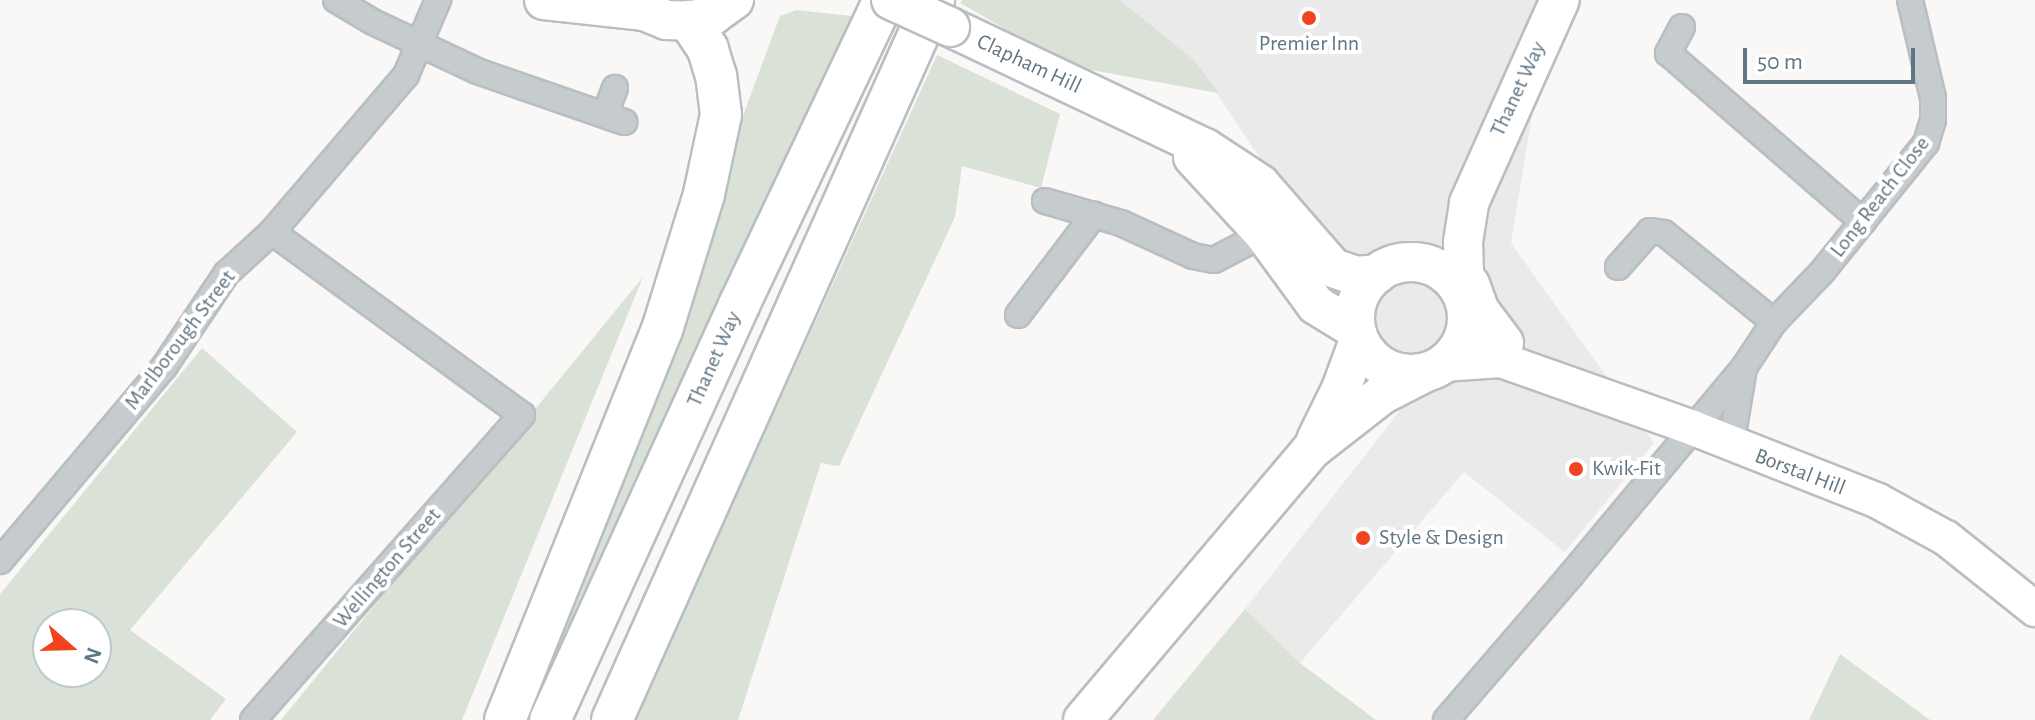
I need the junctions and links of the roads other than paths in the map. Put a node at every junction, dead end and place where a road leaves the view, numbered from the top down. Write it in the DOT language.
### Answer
graph roads {
  1 [pos="336,0"];
  2 [pos="438,0"];
  3 [pos="544,0"];
  4 [pos="734,0"];
  5 [pos="884,0"];
  6 [pos="891,0"];
  7 [pos="1560,0"];
  8 [pos="1910,0"];
  9 [pos="638,6"];
  10 [pos="942,13"];
  11 [pos="689,21"];
  12 [pos="1682,27"];
  13 [pos="420,44"];
  14 [pos="615,88"];
  15 [pos="1165,131"];
  16 [pos="1478,179"];
  17 [pos="1045,201"];
  18 [pos="1094,215"];
  19 [pos="1863,222"];
  20 [pos="272,232"];
  21 [pos="1264,234"];
  22 [pos="1463,242"];
  23 [pos="1618,267"];
  24 [pos="1390,268"];
  25 [pos="1466,306"];
  26 [pos="1018,315"];
  27 [pos="1774,322"];
  28 [pos="1357,335"];
  29 [pos="1504,343"];
  30 [pos="1745,366"];
  31 [pos="1434,369"];
  32 [pos="1545,374"];
  33 [pos="1693,428"];
  34 [pos="1731,446"];
  35 [pos="1311,450"];
  36 [pos="0,561"];
  37 [pos="2035,609"];
  38 [pos="253,720"];
  39 [pos="505,720"];
  40 [pos="550,720"];
  41 [pos="612,720"];
  42 [pos="1083,720"];
  43 [pos="1446,720"];
  1 -- 13 [label="street"];
  2 -- 13 [label="street, Marlborough Street"];
  3 -- 9 [label="main road"];
  4 -- 11 [label="main road"];
  5 -- 40 [label="highway, Thanet Way"];
  6 -- 10 [label="main road, Clapham Hill, bridge"];
  7 -- 16 [label="main road, Thanet Way"];
  8 -- 19 [label="street, Long Reach Close"];
  9 -- 11 [label="main road"];
  10 -- 15 [label="main road, Clapham Hill"];
  10 -- 41 [label="highway"];
  11 -- 39 [label="highway"];
  12 -- 19 [label="street"];
  13 -- 14 [label="street"];
  13 -- 20 [label="street, Marlborough Street"];
  15 -- 21 [label="main road, Clapham Hill"];
  15 -- 24 [label="main road, Clapham Hill"];
  16 -- 22 [label="main road, Thanet Way"];
  16 -- 24 [label="main road, Thanet Way"];
  17 -- 18 [label="street"];
  18 -- 21 [label="street"];
  18 -- 26 [label="street"];
  19 -- 27 [label="street, Long Reach Close"];
  20 -- 36 [label="street, Marlborough Street"];
  20 -- 38 [label="street, Wellington Street"];
  21 -- 28 [label="main road, Clapham Hill"];
  22 -- 25 [label="main road, Thanet Way"];
  22 -- 29 [label="main road"];
  23 -- 27 [label="street"];
  24 -- 25 [label="main road"];
  24 -- 28 [label="main road"];
  25 -- 29 [label="main road, Borstal Hill"];
  25 -- 31 [label="main road"];
  27 -- 30 [label="street, Long Reach Close"];
  28 -- 31 [label="main road"];
  28 -- 35 [label="main road"];
  29 -- 32 [label="main road, Borstal Hill"];
  30 -- 33 [label="street, Long Reach Close"];
  30 -- 34 [label="street, Long Reach Close"];
  31 -- 32 [label="main road, Borstal Hill"];
  31 -- 35 [label="main road"];
  32 -- 33 [label="main road, Borstal Hill"];
  33 -- 34 [label="main road, Borstal Hill"];
  33 -- 43 [label="street, Long Reach Close"];
  34 -- 37 [label="main road, Borstal Hill"];
  35 -- 42 [label="main road"];
}
